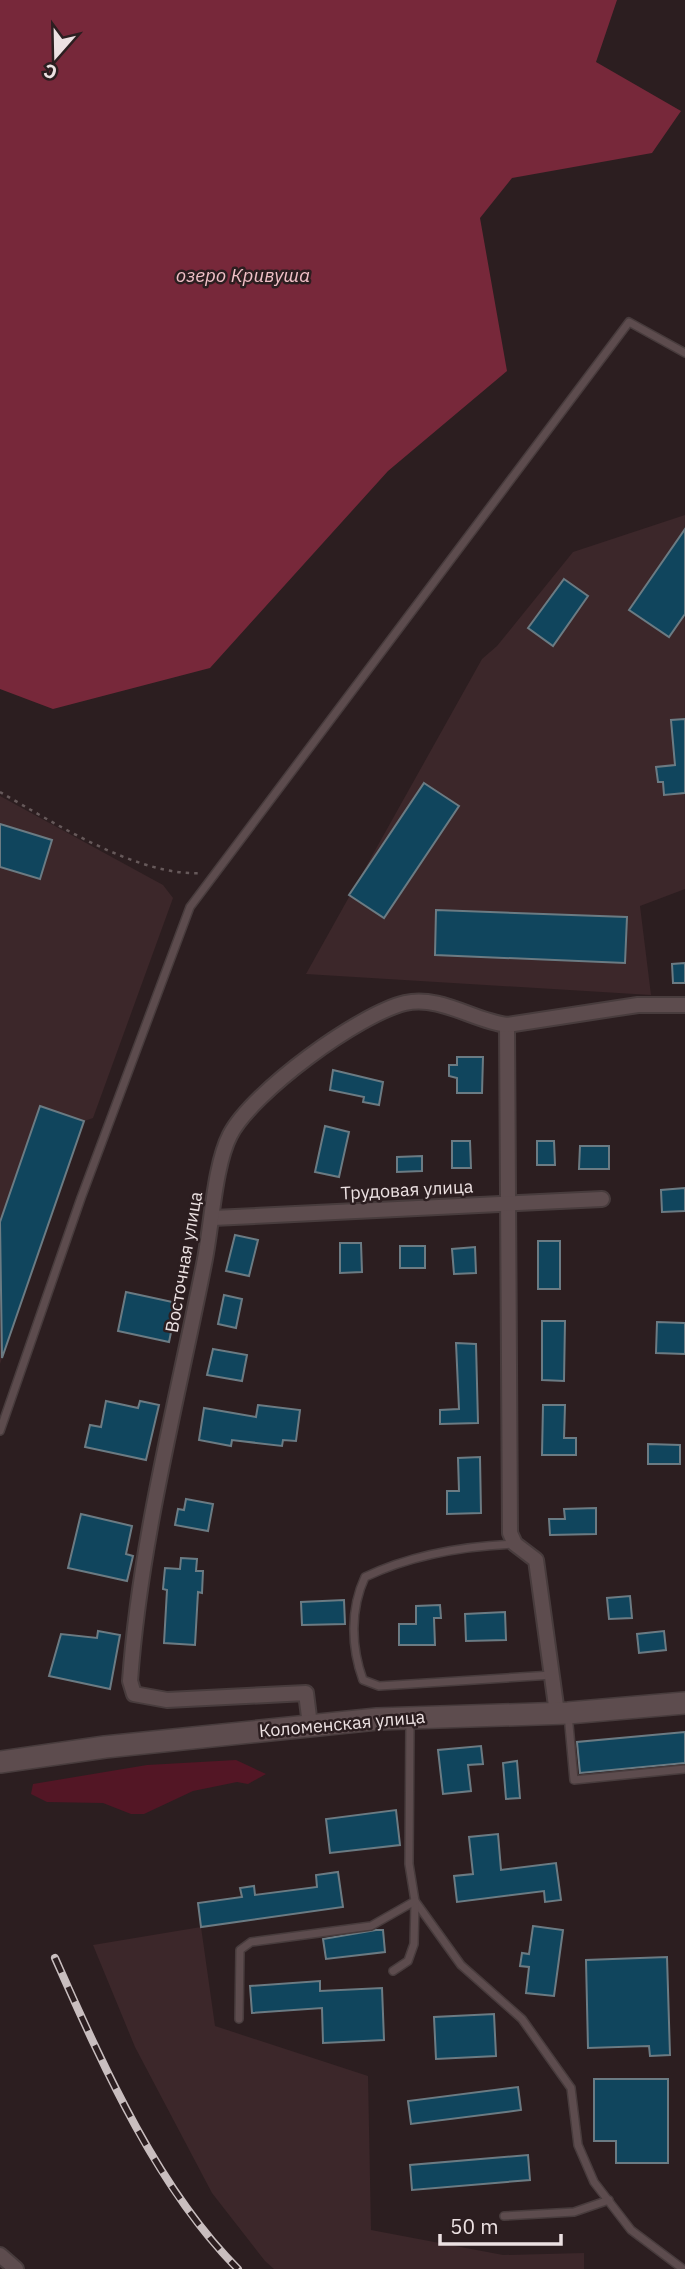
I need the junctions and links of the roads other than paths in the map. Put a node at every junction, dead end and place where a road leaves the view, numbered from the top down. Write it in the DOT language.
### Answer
graph roads {
  1 [pos="685,353"];
  2 [pos="685,1005"];
  3 [pos="508,1025"];
  4 [pos="601,1199"];
  5 [pos="508,1205"];
  6 [pos="214,1219"];
  7 [pos="0,1431"];
  8 [pos="515,1544"];
  9 [pos="552,1675"];
  10 [pos="685,1703"];
  11 [pos="562,1713"];
  12 [pos="410,1717"];
  13 [pos="310,1725"];
  14 [pos="0,1762"];
  15 [pos="685,1769"];
  16 [pos="415,1901"];
  17 [pos="393,1970"];
  18 [pos="239,2019"];
  19 [pos="609,2200"];
  20 [pos="504,2216"];
  21 [pos="0,2255"];
  22 [pos="16,2269"];
  23 [pos="683,2269"];
  1 -- 7 [label="lane"];
  2 -- 3 [label="street, Восточная улица"];
  3 -- 5 [label="street"];
  3 -- 6 [label="street, Восточная улица"];
  4 -- 5 [label="street, Трудовая улица"];
  5 -- 6 [label="street, Трудовая улица"];
  5 -- 8 [label="street"];
  6 -- 13 [label="street, Восточная улица"];
  8 -- 9 [label="street"];
  8 -- 9 [label="lane"];
  9 -- 11 [label="street"];
  10 -- 11 [label="street, Коломенская улица"];
  11 -- 12 [label="street, Коломенская улица"];
  11 -- 15 [label="lane"];
  12 -- 13 [label="street, Коломенская улица"];
  12 -- 16 [label="lane"];
  13 -- 14 [label="street, Коломенская улица"];
  16 -- 17 [label="lane"];
  16 -- 18 [label="lane"];
  16 -- 19 [label="lane"];
  19 -- 20 [label="lane"];
  19 -- 23 [label="lane"];
  21 -- 22 [label="street"];
}
